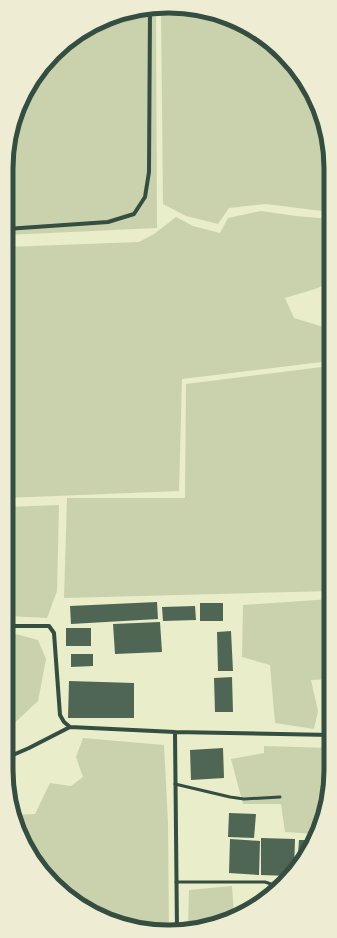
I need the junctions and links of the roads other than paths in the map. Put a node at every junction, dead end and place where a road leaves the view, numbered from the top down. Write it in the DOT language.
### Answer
graph roads {
  1 [pos="150,14"];
  2 [pos="13,229"];
  3 [pos="13,626"];
  4 [pos="70,727"];
  5 [pos="175,732"];
  6 [pos="324,735"];
  7 [pos="13,755"];
  8 [pos="175,784"];
  9 [pos="280,797"];
  10 [pos="176,882"];
  11 [pos="272,885"];
  12 [pos="177,925"];
  1 -- 2 [label="street"];
  3 -- 4 [label="street"];
  4 -- 5 [label="street"];
  4 -- 7 [label="street"];
  5 -- 6 [label="street"];
  5 -- 8 [label="street"];
  8 -- 9 [label="lane"];
  8 -- 10 [label="street"];
  10 -- 11 [label="lane"];
  10 -- 12 [label="street"];
}
